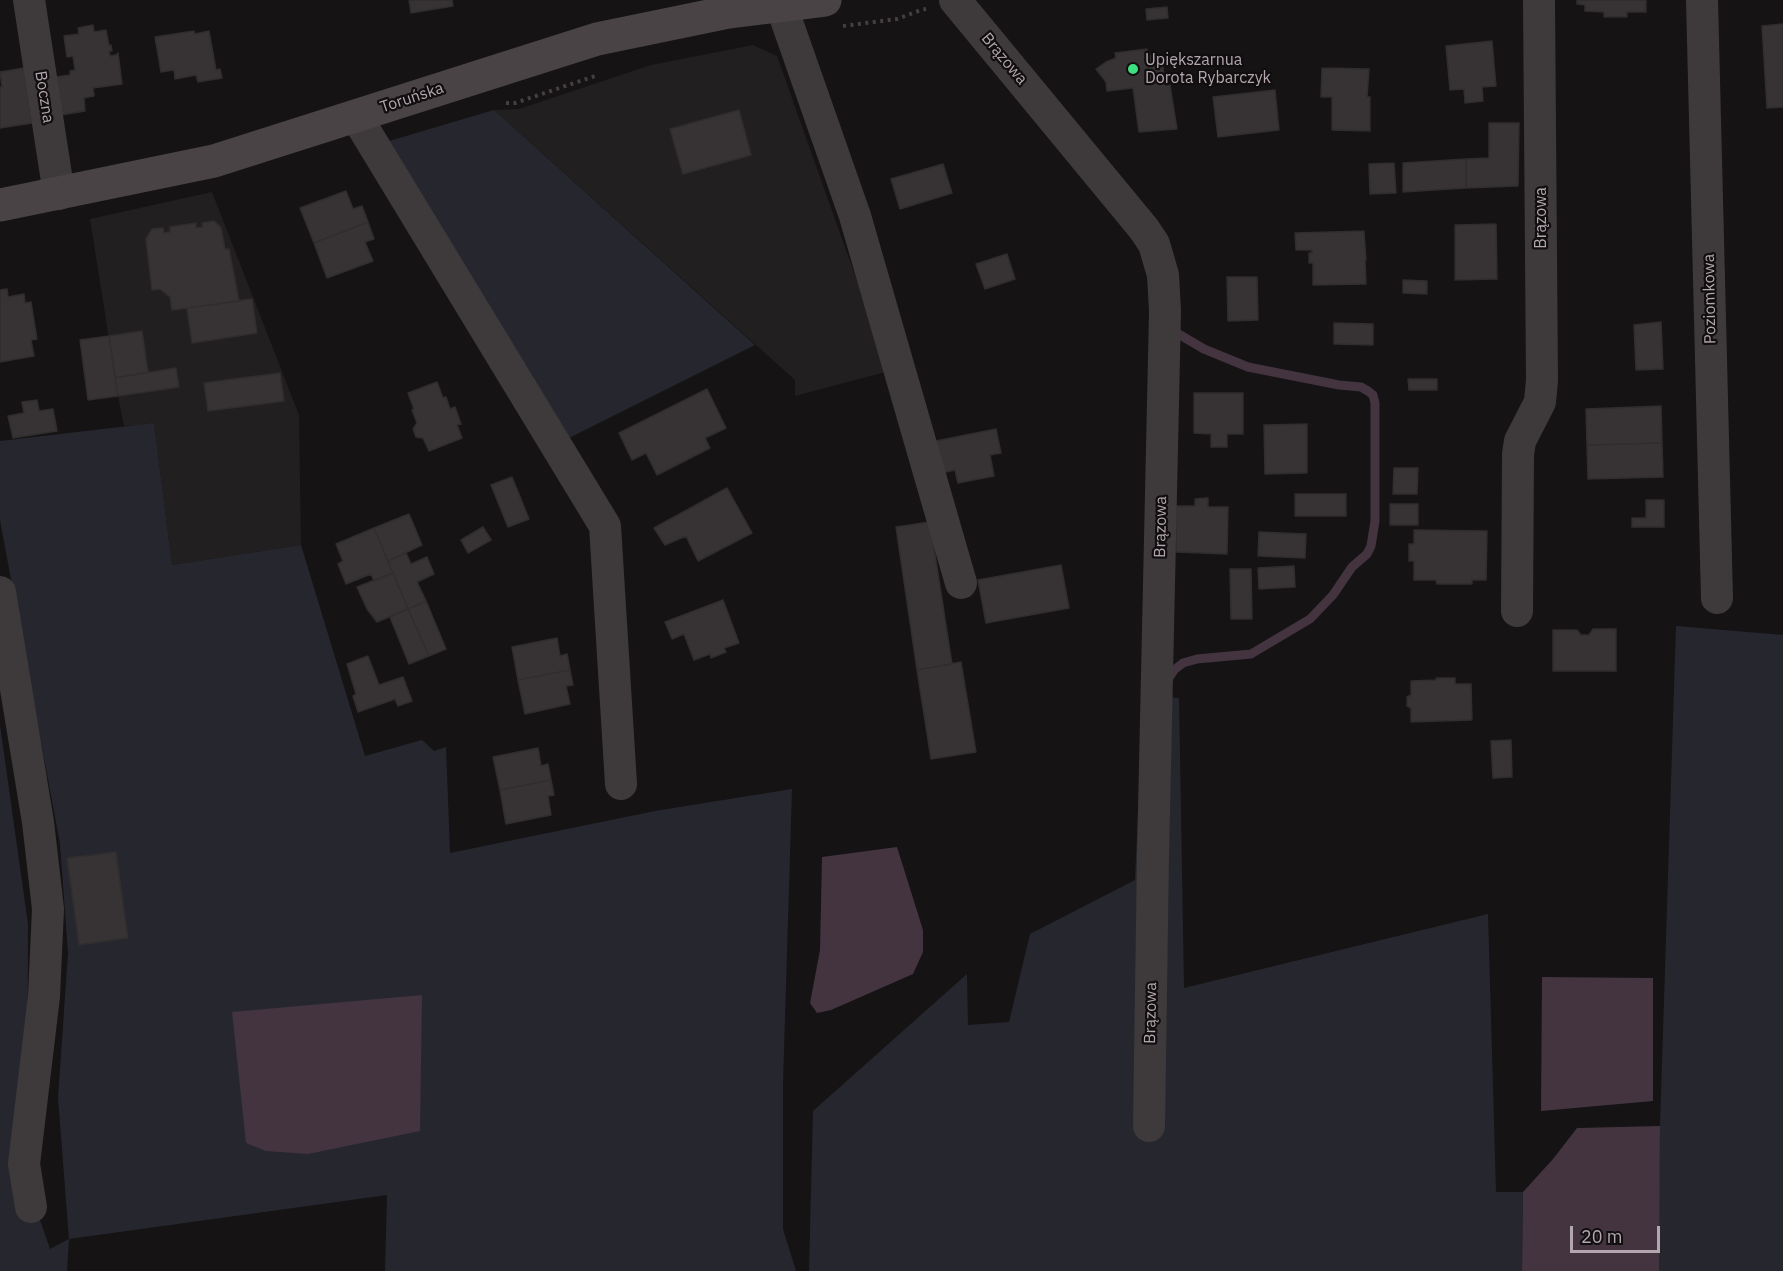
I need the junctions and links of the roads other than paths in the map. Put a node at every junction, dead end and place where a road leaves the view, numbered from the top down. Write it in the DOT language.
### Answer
graph roads {
  1 [pos="29,0"];
  2 [pos="825,0"];
  3 [pos="955,0"];
  4 [pos="1539,0"];
  5 [pos="1702,0"];
  6 [pos="781,5"];
  7 [pos="356,116"];
  8 [pos="59,194"];
  9 [pos="0,205"];
  10 [pos="961,583"];
  11 [pos="0,592"];
  12 [pos="1717,598"];
  13 [pos="1517,611"];
  14 [pos="621,784"];
  15 [pos="1149,1126"];
  16 [pos="31,1207"];
  1 -- 8 [label="street, Boczna"];
  2 -- 6 [label="main road, Toruńska"];
  3 -- 15 [label="street, Brązowa"];
  4 -- 13 [label="street, Brązowa"];
  5 -- 12 [label="street, Poziomkowa"];
  6 -- 7 [label="main road, Toruńska"];
  6 -- 10 [label="street"];
  7 -- 8 [label="main road, Toruńska"];
  7 -- 14 [label="street"];
  8 -- 9 [label="main road, Toruńska"];
  11 -- 16 [label="street"];
}
